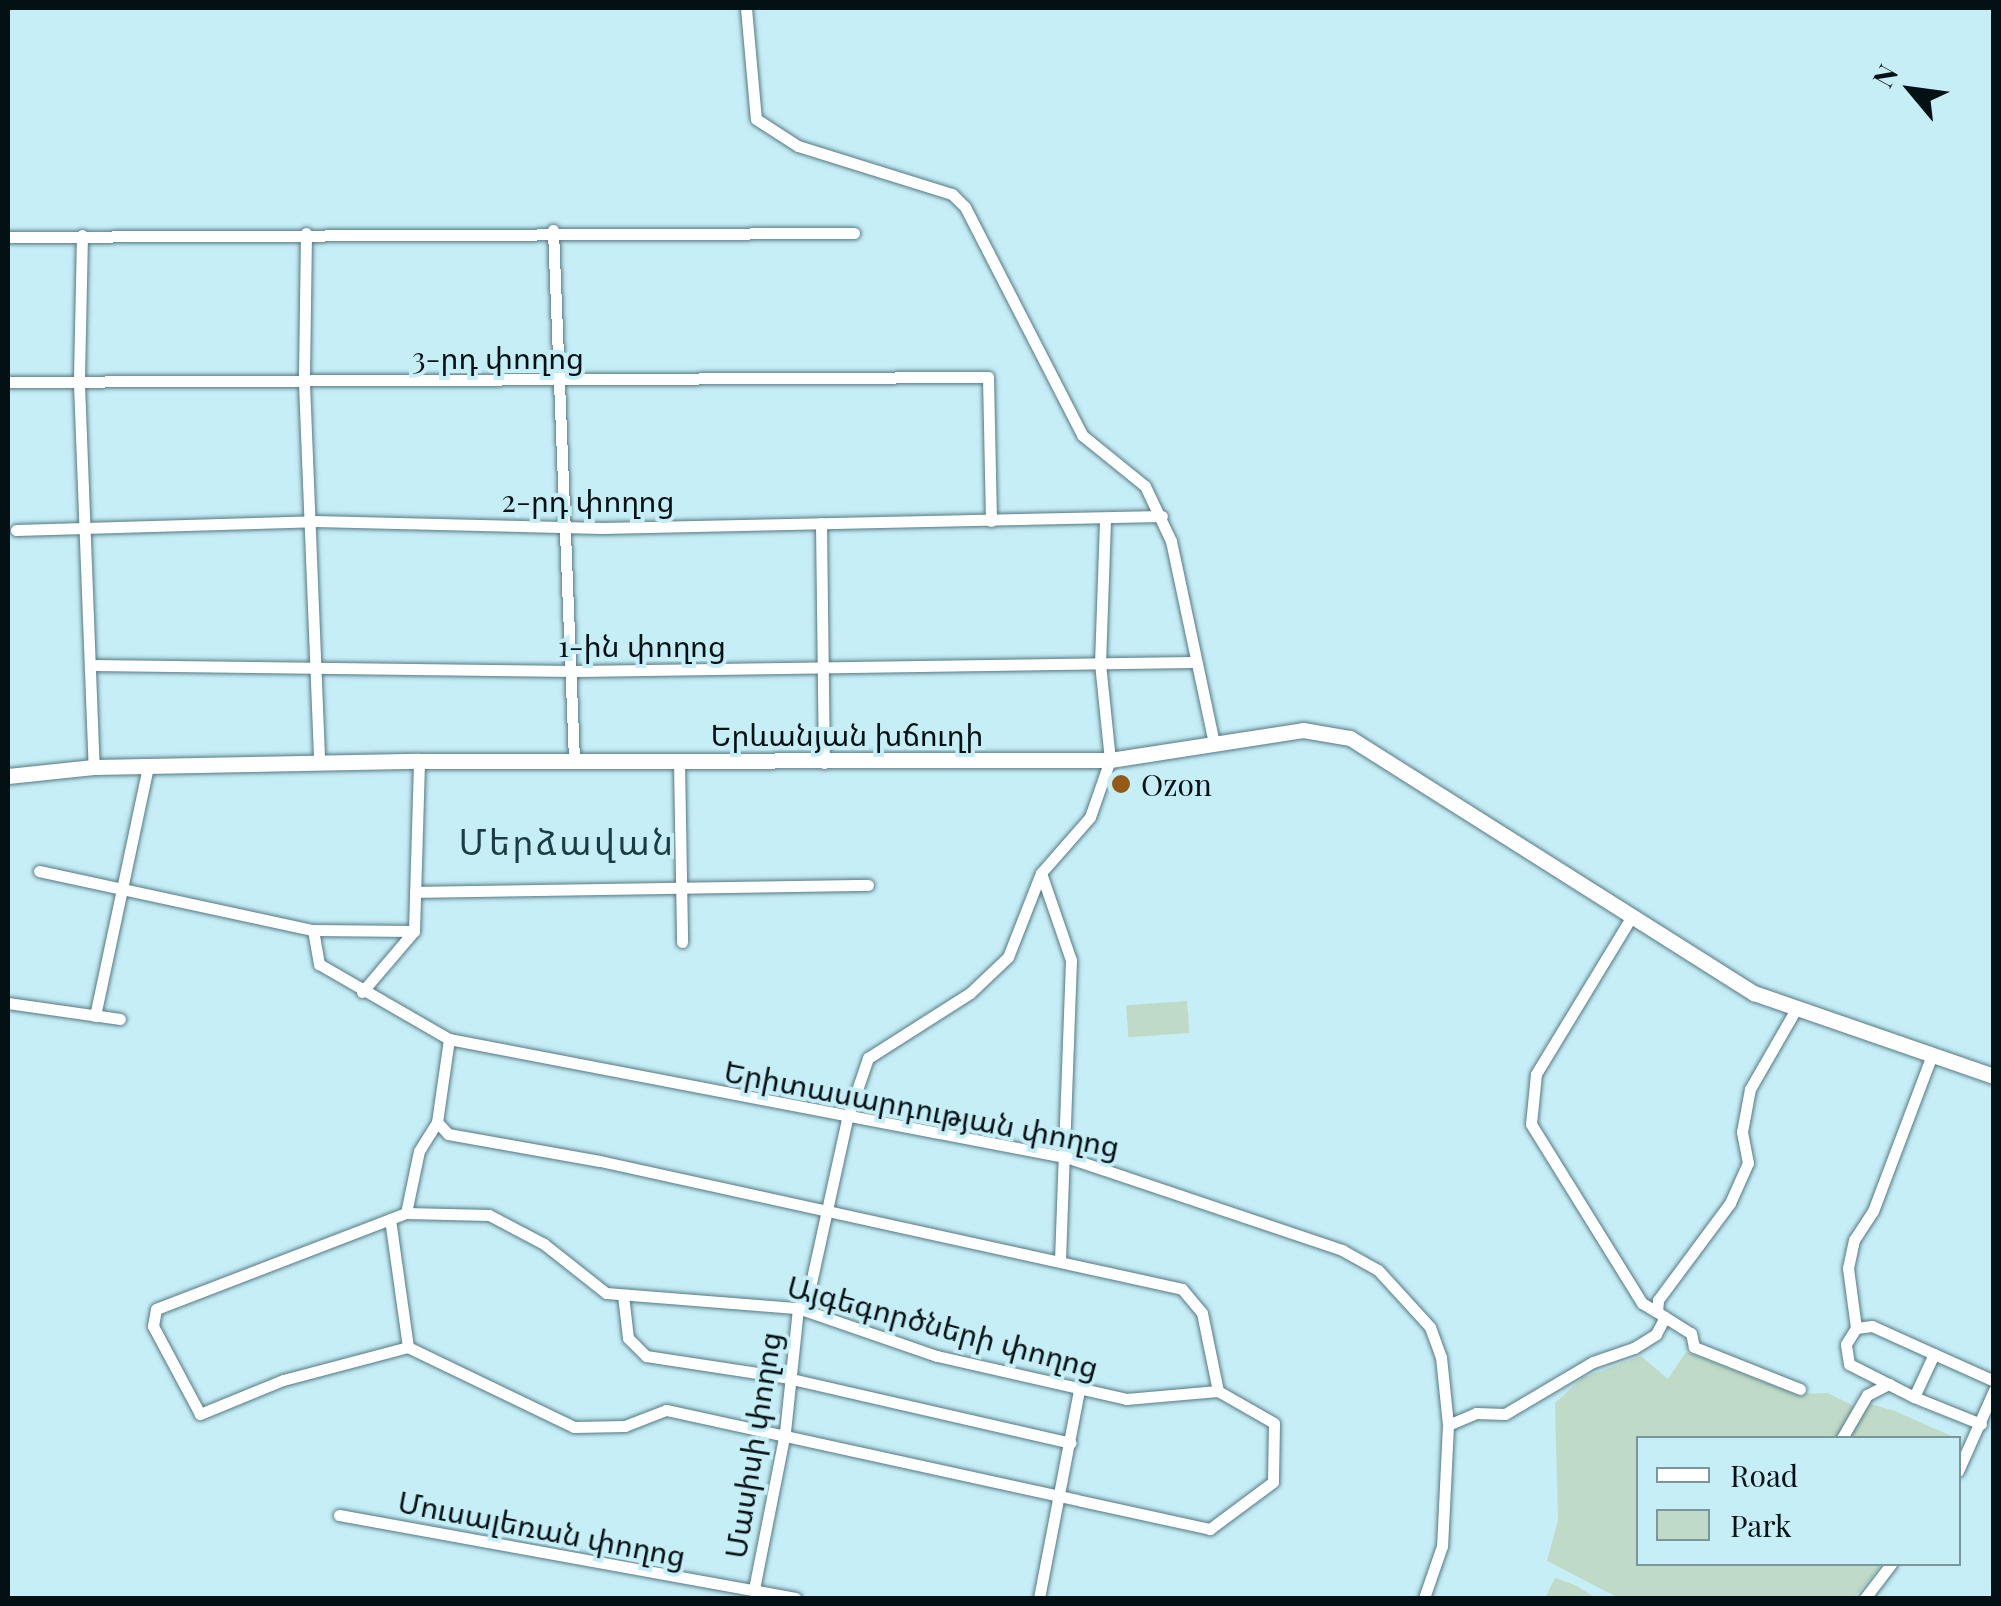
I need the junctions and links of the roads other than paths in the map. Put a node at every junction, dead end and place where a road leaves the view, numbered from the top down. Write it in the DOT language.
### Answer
graph roads {
  1 [pos="746,8"];
  2 [pos="554,230"];
  3 [pos="854,232"];
  4 [pos="306,233"];
  5 [pos="82,235"];
  6 [pos="8,237"];
  7 [pos="8,382"];
  8 [pos="560,382"];
  9 [pos="304,383"];
  10 [pos="79,384"];
  11 [pos="1162,516"];
  12 [pos="1106,519"];
  13 [pos="991,521"];
  14 [pos="314,522"];
  15 [pos="820,523"];
  16 [pos="88,527"];
  17 [pos="566,528"];
  18 [pos="16,530"];
  19 [pos="1193,662"];
  20 [pos="92,664"];
  21 [pos="1100,664"];
  22 [pos="317,668"];
  23 [pos="825,669"];
  24 [pos="572,671"];
  25 [pos="1214,744"];
  26 [pos="574,760"];
  27 [pos="1110,760"];
  28 [pos="419,762"];
  29 [pos="679,762"];
  30 [pos="319,763"];
  31 [pos="824,763"];
  32 [pos="148,766"];
  33 [pos="94,767"];
  34 [pos="8,776"];
  35 [pos="40,871"];
  36 [pos="1041,874"];
  37 [pos="868,885"];
  38 [pos="678,888"];
  39 [pos="122,890"];
  40 [pos="414,892"];
  41 [pos="1632,916"];
  42 [pos="313,930"];
  43 [pos="414,931"];
  44 [pos="682,942"];
  45 [pos="362,992"];
  46 [pos="8,1003"];
  47 [pos="1796,1009"];
  48 [pos="95,1016"];
  49 [pos="120,1020"];
  50 [pos="450,1039"];
  51 [pos="1932,1055"];
  52 [pos="1994,1076"];
  53 [pos="847,1119"];
  54 [pos="437,1122"];
  55 [pos="1068,1158"];
  56 [pos="406,1213"];
  57 [pos="825,1213"];
  58 [pos="390,1219"];
  59 [pos="1060,1259"];
  60 [pos="623,1295"];
  61 [pos="798,1308"];
  62 [pos="1661,1314"];
  63 [pos="1856,1328"];
  64 [pos="408,1347"];
  65 [pos="1934,1354"];
  66 [pos="790,1381"];
  67 [pos="1994,1381"];
  68 [pos="1889,1384"];
  69 [pos="1800,1388"];
  70 [pos="1994,1390"];
  71 [pos="1080,1391"];
  72 [pos="1218,1391"];
  73 [pos="1914,1397"];
  74 [pos="1448,1424"];
  75 [pos="1980,1424"];
  76 [pos="785,1432"];
  77 [pos="1843,1436"];
  78 [pos="1071,1444"];
  79 [pos="1961,1465"];
  80 [pos="1064,1498"];
  81 [pos="339,1515"];
  82 [pos="1889,1566"];
  83 [pos="754,1589"];
  84 [pos="796,1598"];
  85 [pos="1040,1598"];
  86 [pos="1424,1598"];
  87 [pos="1865,1598"];
  1 -- 11 [label="street"];
  2 -- 3 [label="street"];
  2 -- 4 [label="street"];
  2 -- 8 [label="street"];
  4 -- 5 [label="street"];
  4 -- 9 [label="street"];
  5 -- 6 [label="street"];
  5 -- 10 [label="street"];
  7 -- 10 [label="street, 3-րդ փողոց"];
  8 -- 9 [label="street, 3-րդ փողոց"];
  8 -- 13 [label="street, 3-րդ փողոց"];
  8 -- 17 [label="street"];
  9 -- 10 [label="street, 3-րդ փողոց"];
  9 -- 14 [label="street"];
  10 -- 16 [label="street"];
  11 -- 12 [label="street, 2-րդ փողոց"];
  11 -- 19 [label="street"];
  12 -- 13 [label="street, 2-րդ փողոց"];
  12 -- 21 [label="street"];
  13 -- 15 [label="street, 2-րդ փողոց"];
  14 -- 16 [label="street, 2-րդ փողոց"];
  14 -- 17 [label="street, 2-րդ փողոց"];
  14 -- 22 [label="street"];
  15 -- 17 [label="street, 2-րդ փողոց"];
  15 -- 23 [label="street"];
  16 -- 18 [label="street, 2-րդ փողոց"];
  16 -- 20 [label="street"];
  17 -- 24 [label="street"];
  19 -- 21 [label="street, 1-ին փողոց"];
  19 -- 25 [label="street"];
  20 -- 22 [label="street, 1-ին փողոց"];
  20 -- 33 [label="street"];
  21 -- 23 [label="street, 1-ին փողոց"];
  21 -- 27 [label="street"];
  22 -- 24 [label="street, 1-ին փողոց"];
  22 -- 30 [label="street"];
  23 -- 24 [label="street, 1-ին փողոց"];
  23 -- 31 [label="street"];
  24 -- 26 [label="street"];
  25 -- 27 [label="main road, Երևանյան խճուղի"];
  25 -- 41 [label="main road, Երևանյան խճուղի"];
  26 -- 28 [label="main road, Երևանյան խճուղի"];
  26 -- 29 [label="main road, Երևանյան խճուղի"];
  27 -- 31 [label="main road, Երևանյան խճուղի"];
  27 -- 36 [label="street, Մասիսի փողոց"];
  28 -- 30 [label="main road, Երևանյան խճուղի"];
  28 -- 40 [label="street"];
  29 -- 31 [label="main road, Երևանյան խճուղի"];
  29 -- 38 [label="street"];
  30 -- 32 [label="main road, Երևանյան խճուղի"];
  32 -- 33 [label="main road, Երևանյան խճուղի"];
  32 -- 39 [label="street"];
  33 -- 34 [label="main road, Երևանյան խճուղի"];
  35 -- 39 [label="street"];
  36 -- 53 [label="street, Մասիսի փողոց"];
  36 -- 55 [label="street"];
  37 -- 38 [label="street"];
  38 -- 40 [label="street"];
  38 -- 44 [label="street"];
  39 -- 42 [label="street"];
  39 -- 48 [label="street"];
  40 -- 43 [label="street"];
  41 -- 47 [label="main road, Երևանյան խճուղի"];
  41 -- 62 [label="street"];
  42 -- 43 [label="street"];
  42 -- 45 [label="street, Երիտասարդության փողոց"];
  43 -- 45 [label="street"];
  45 -- 50 [label="street, Երիտասարդության փողոց"];
  46 -- 48 [label="street"];
  47 -- 51 [label="main road, Երևանյան խճուղի"];
  47 -- 62 [label="street"];
  48 -- 49 [label="street"];
  50 -- 53 [label="street, Երիտասարդության փողոց"];
  50 -- 54 [label="street"];
  51 -- 52 [label="main road, Երևանյան խճուղի"];
  51 -- 63 [label="street"];
  53 -- 55 [label="street, Երիտասարդության փողոց"];
  53 -- 57 [label="street, Մասիսի փողոց"];
  54 -- 56 [label="street"];
  54 -- 57 [label="street"];
  55 -- 59 [label="street"];
  55 -- 74 [label="street, Երիտասարդության փողոց"];
  56 -- 58 [label="street, Այգեգործների փողոց"];
  56 -- 60 [label="street, Այգեգործների փողոց"];
  57 -- 59 [label="street"];
  57 -- 61 [label="street, Մասիսի փողոց"];
  58 -- 64 [label="street"];
  58 -- 64 [label="street, Այգեգործների փողոց"];
  59 -- 72 [label="street"];
  60 -- 61 [label="street, Այգեգործների փողոց"];
  60 -- 66 [label="street"];
  61 -- 66 [label="street, Մասիսի փողոց"];
  61 -- 71 [label="street, Այգեգործների փողոց"];
  62 -- 69 [label="street"];
  62 -- 74 [label="street"];
  63 -- 65 [label="street"];
  63 -- 68 [label="street"];
  64 -- 76 [label="street"];
  65 -- 67 [label="street"];
  65 -- 73 [label="street"];
  66 -- 76 [label="street, Մասիսի փողոց"];
  66 -- 78 [label="street"];
  68 -- 73 [label="street"];
  68 -- 77 [label="street"];
  70 -- 75 [label="street"];
  71 -- 72 [label="street, Այգեգործների փողոց"];
  71 -- 78 [label="street"];
  72 -- 80 [label="street"];
  73 -- 75 [label="street"];
  74 -- 86 [label="street, Երիտասարդության փողոց"];
  75 -- 79 [label="street"];
  76 -- 80 [label="street"];
  76 -- 83 [label="street, Մասիսի փողոց"];
  78 -- 80 [label="street"];
  80 -- 85 [label="street"];
  81 -- 83 [label="street, Մուսալեռան փողոց"];
  82 -- 87 [label="street"];
  83 -- 84 [label="street, Մուսալեռան փողոց"];
}
